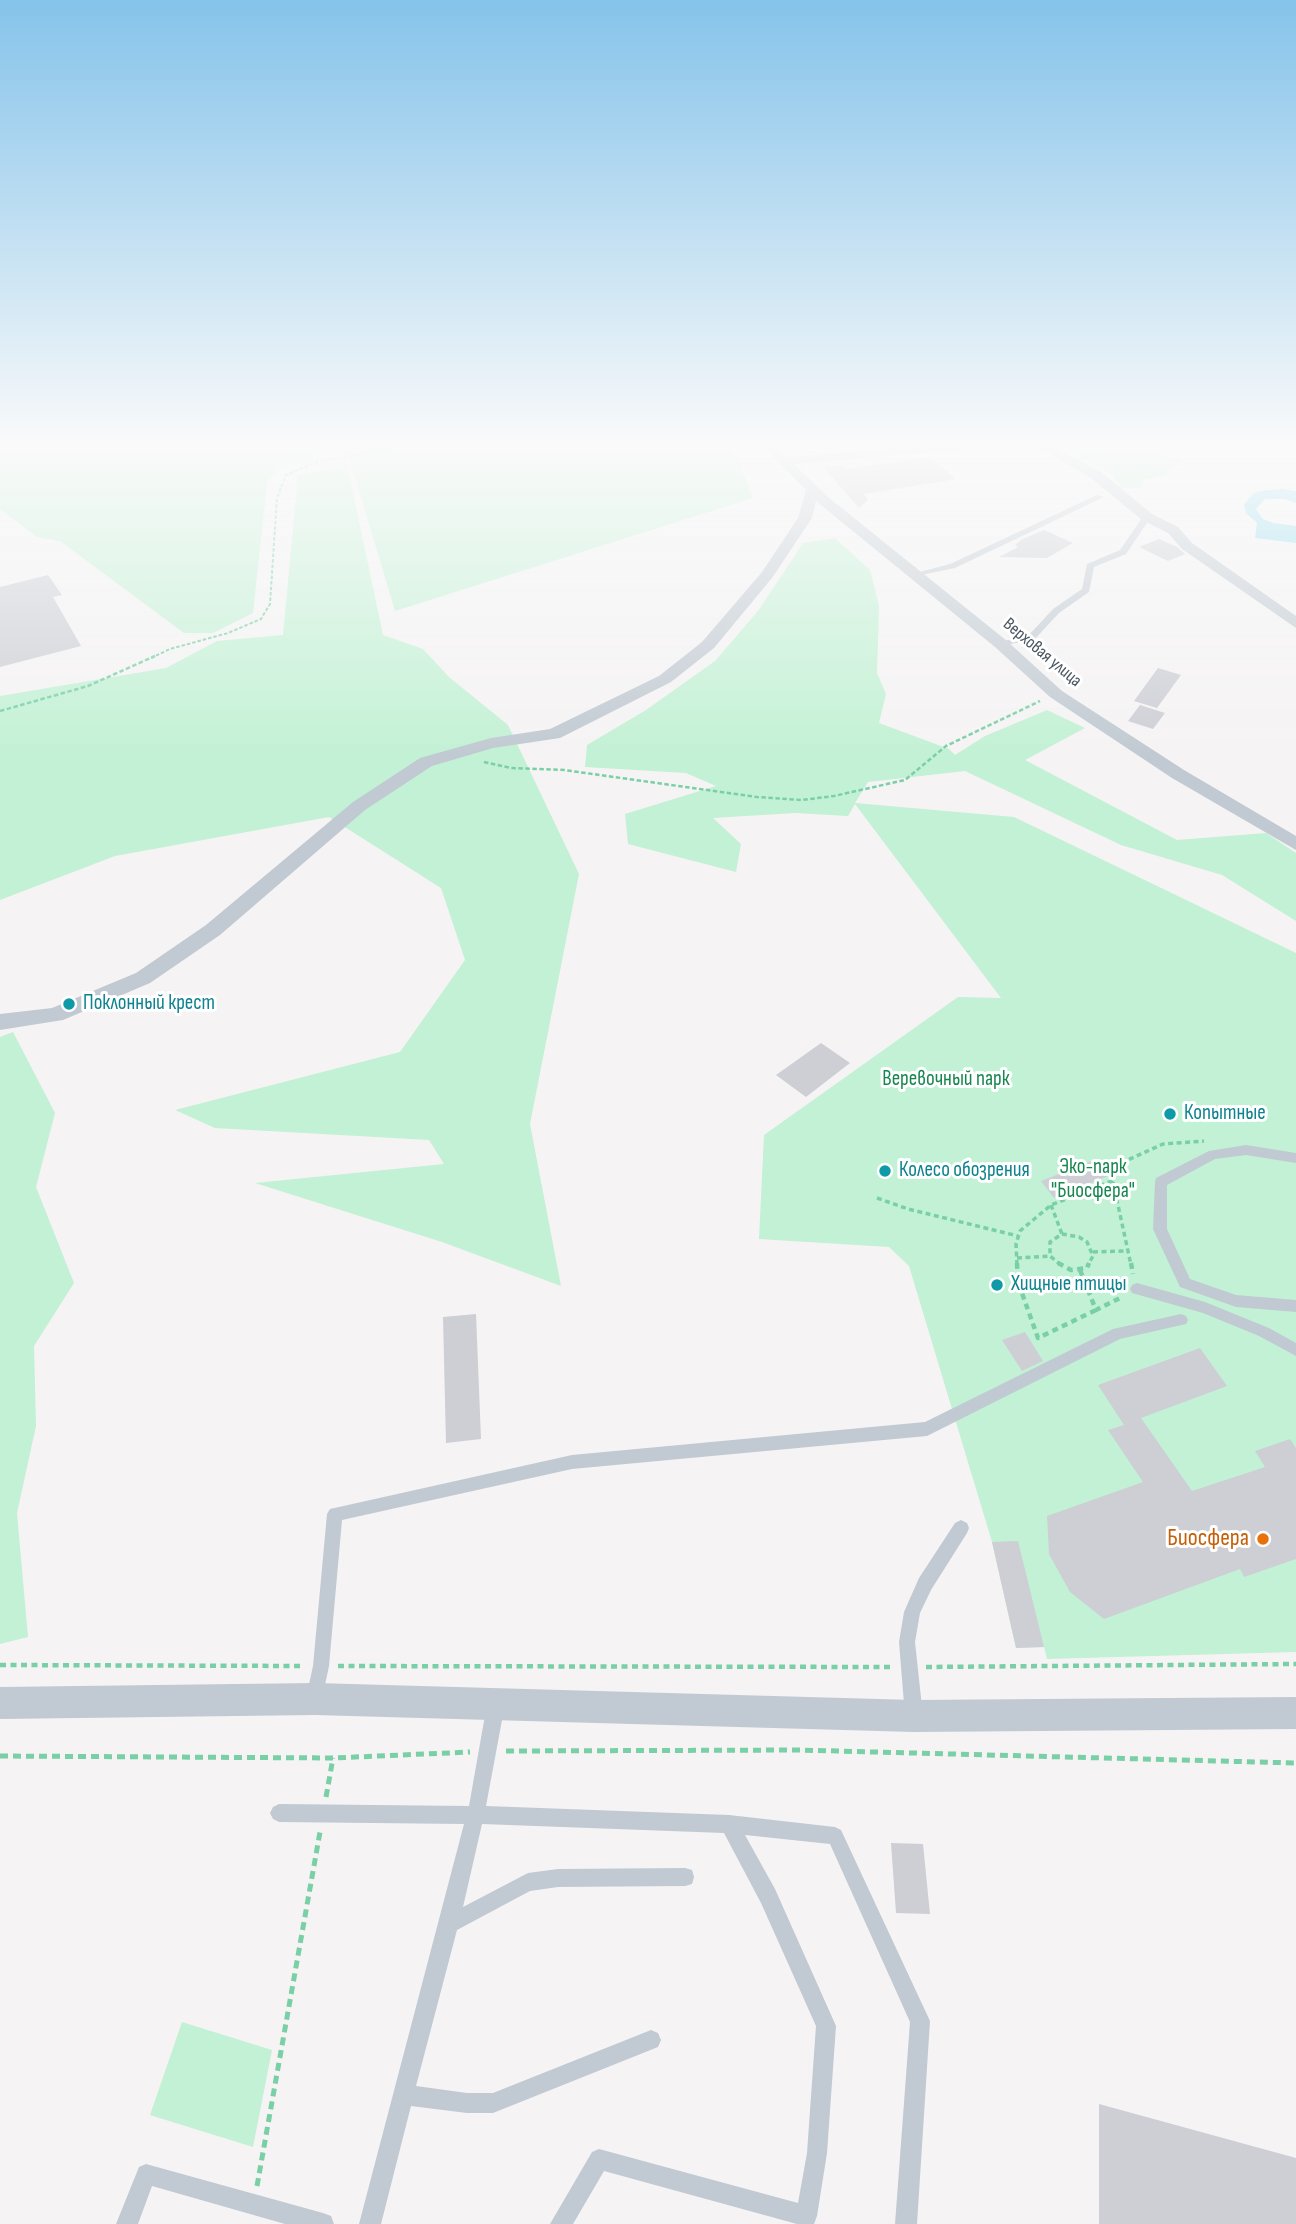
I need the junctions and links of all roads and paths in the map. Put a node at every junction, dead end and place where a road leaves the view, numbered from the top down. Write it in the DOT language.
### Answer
graph roads {
  1 [pos="274,547"];
  2 [pos="786,547"];
  3 [pos="883,547"];
  4 [pos="993,547"];
  5 [pos="1127,547"];
  6 [pos="1188,547"];
  7 [pos="916,574"];
  8 [pos="1296,623"];
  9 [pos="1001,644"];
  10 [pos="1056,694"];
  11 [pos="0,711"];
  12 [pos="472,760"];
  13 [pos="1296,844"];
  14 [pos="0,1022"];
  15 [pos="1217,1140"];
  16 [pos="1296,1158"];
  17 [pos="1112,1181"];
  18 [pos="877,1198"];
  19 [pos="1051,1205"];
  20 [pos="1062,1234"];
  21 [pos="1018,1236"];
  22 [pos="1126,1251"];
  23 [pos="1093,1252"];
  24 [pos="1050,1256"];
  25 [pos="1016,1258"];
  26 [pos="1137,1289"];
  27 [pos="1296,1306"];
  28 [pos="1096,1310"];
  29 [pos="1181,1320"];
  30 [pos="1296,1350"];
  31 [pos="961,1528"];
  32 [pos="1296,1664"];
  33 [pos="0,1665"];
  34 [pos="321,1666"];
  35 [pos="909,1667"];
  36 [pos="314,1699"];
  37 [pos="0,1703"];
  38 [pos="496,1704"];
  39 [pos="1296,1713"];
  40 [pos="915,1716"];
  41 [pos="488,1751"];
  42 [pos="0,1756"];
  43 [pos="333,1758"];
  44 [pos="1296,1763"];
  45 [pos="279,1813"];
  46 [pos="323,1814"];
  47 [pos="475,1815"];
  48 [pos="729,1824"];
  49 [pos="685,1877"];
  50 [pos="449,1924"];
  51 [pos="651,2040"];
  52 [pos="404,2095"];
  53 [pos="254,2204"];
  54 [pos="127,2224"];
  55 [pos="323,2224"];
  56 [pos="370,2224"];
  57 [pos="561,2224"];
  58 [pos="906,2224"];
  1 -- 11 [label="path"];
  2 -- 14 [label="street"];
  3 -- 7 [label="street, Верховая улица"];
  4 -- 7 [label="lane"];
  5 -- 9 [label="lane"];
  6 -- 8 [label="street"];
  7 -- 9 [label="street, Верховая улица"];
  9 -- 10 [label="street, Верховая улица"];
  10 -- 12 [label="path"];
  10 -- 13 [label="street, Верховая улица"];
  15 -- 17 [label="path"];
  16 -- 27 [label="lane"];
  17 -- 19 [label="path"];
  17 -- 22 [label="path"];
  18 -- 21 [label="path"];
  19 -- 20 [label="path"];
  19 -- 21 [label="path"];
  20 -- 23 [label="path"];
  20 -- 24 [label="path"];
  21 -- 25 [label="path"];
  22 -- 23 [label="path"];
  22 -- 26 [label="path"];
  23 -- 24 [label="path"];
  24 -- 25 [label="path"];
  25 -- 28 [label="path"];
  26 -- 30 [label="lane"];
  29 -- 34 [label="lane"];
  31 -- 35 [label="lane"];
  32 -- 35 [label="path"];
  33 -- 34 [label="path"];
  34 -- 35 [label="path"];
  34 -- 36 [label="lane"];
  35 -- 40 [label="lane"];
  36 -- 37 [label="street"];
  36 -- 38 [label="street"];
  38 -- 40 [label="street"];
  38 -- 41 [label="lane"];
  39 -- 40 [label="street"];
  41 -- 43 [label="path"];
  41 -- 44 [label="path"];
  41 -- 47 [label="lane"];
  42 -- 43 [label="path"];
  43 -- 46 [label="path"];
  45 -- 46 [label="lane"];
  46 -- 47 [label="lane"];
  46 -- 53 [label="path"];
  47 -- 48 [label="lane"];
  47 -- 50 [label="lane"];
  48 -- 57 [label="lane"];
  48 -- 58 [label="lane"];
  49 -- 50 [label="lane"];
  50 -- 52 [label="lane"];
  51 -- 52 [label="lane"];
  52 -- 56 [label="lane"];
  53 -- 54 [label="lane"];
  53 -- 55 [label="lane"];
}
